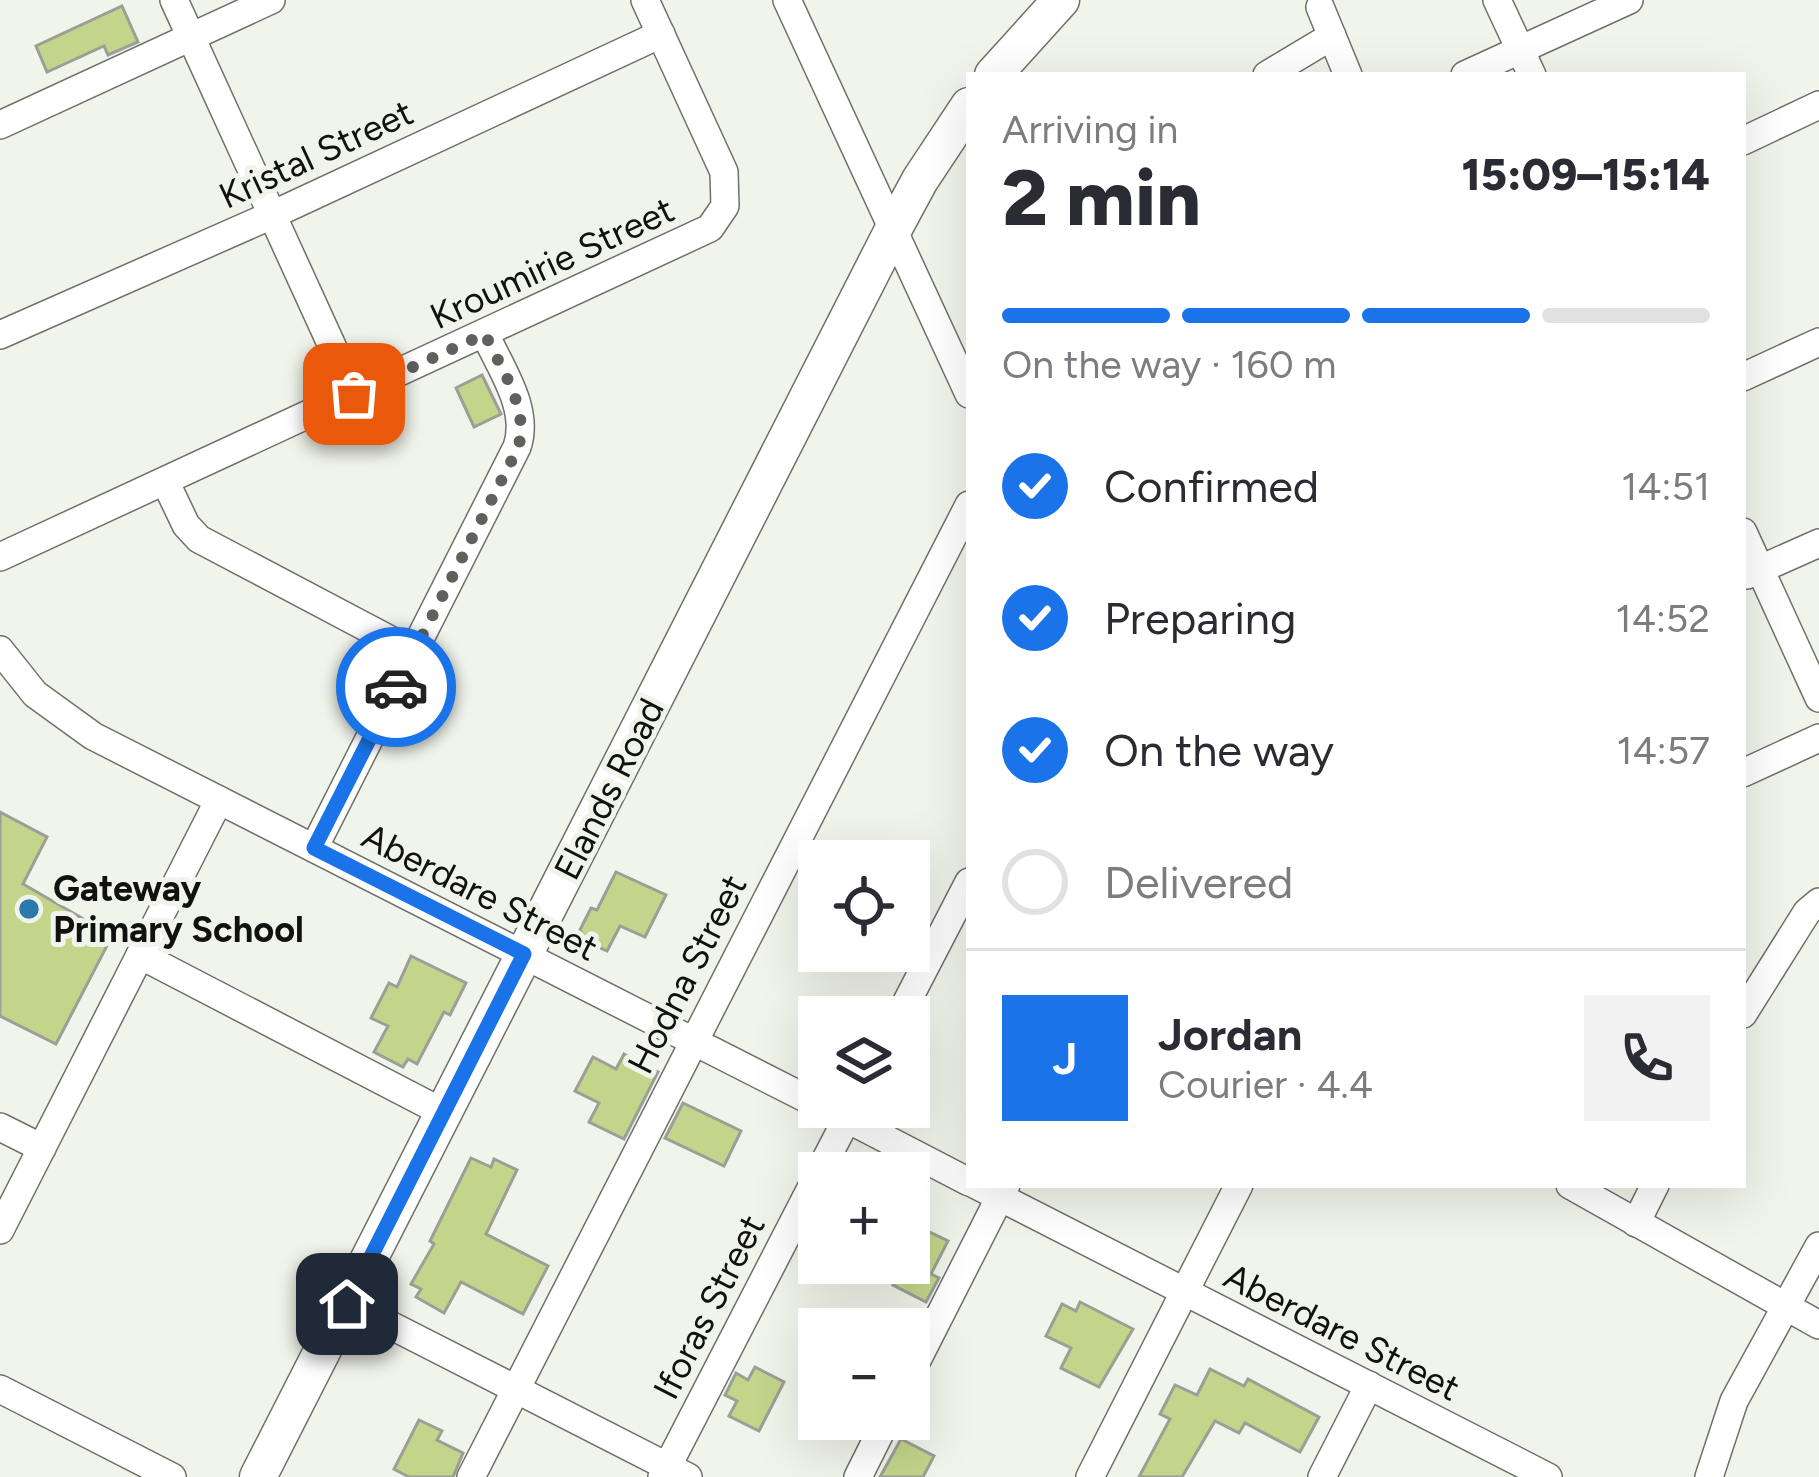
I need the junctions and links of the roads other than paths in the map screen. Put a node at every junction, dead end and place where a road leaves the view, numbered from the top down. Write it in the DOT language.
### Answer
graph roads {
  1 [pos="174,0"];
  2 [pos="271,0"];
  3 [pos="645,0"];
  4 [pos="787,0"];
  5 [pos="1497,0"];
  6 [pos="1629,0"];
  7 [pos="1057,1"];
  8 [pos="1320,7"];
  9 [pos="661,34"];
  10 [pos="1332,36"];
  11 [pos="191,37"];
  12 [pos="1526,63"];
  13 [pos="996,72"];
  14 [pos="1272,72"];
  15 [pos="1347,72"];
  16 [pos="1481,72"];
  17 [pos="1819,106"];
  18 [pos="966,111"];
  19 [pos="2,119"];
  20 [pos="1746,140"];
  21 [pos="272,214"];
  22 [pos="893,230"];
  23 [pos="485,334"];
  24 [pos="0,335"];
  25 [pos="1819,342"];
  26 [pos="1746,376"];
  27 [pos="966,388"];
  28 [pos="354,394"];
  29 [pos="165,481"];
  30 [pos="966,511"];
  31 [pos="1819,543"];
  32 [pos="0,556"];
  33 [pos="1751,573"];
  34 [pos="0,650"];
  35 [pos="413,652"];
  36 [pos="1819,698"];
  37 [pos="1819,738"];
  38 [pos="1746,772"];
  39 [pos="219,800"];
  40 [pos="314,848"];
  41 [pos="966,888"];
  42 [pos="1819,902"];
  43 [pos="524,954"];
  44 [pos="140,955"];
  45 [pos="910,996"];
  46 [pos="1746,1007"];
  47 [pos="693,1041"];
  48 [pos="798,1091"];
  49 [pos="444,1113"];
  50 [pos="0,1126"];
  51 [pos="827,1128"];
  52 [pos="872,1128"];
  53 [pos="42,1148"];
  54 [pos="966,1176"];
  55 [pos="988,1188"];
  56 [pos="990,1188"];
  57 [pos="1238,1188"];
  58 [pos="1575,1188"];
  59 [pos="1654,1188"];
  60 [pos="1636,1223"];
  61 [pos="0,1231"];
  62 [pos="1819,1246"];
  63 [pos="1186,1292"];
  64 [pos="347,1304"];
  65 [pos="1786,1306"];
  66 [pos="1819,1325"];
  67 [pos="930,1326"];
  68 [pos="1369,1385"];
  69 [pos="0,1389"];
  70 [pos="516,1389"];
  71 [pos="876,1440"];
  72 [pos="673,1473"];
  73 [pos="1529,1473"];
  74 [pos="172,1477"];
  75 [pos="258,1477"];
  76 [pos="471,1477"];
  77 [pos="858,1477"];
  78 [pos="1090,1477"];
  79 [pos="1322,1477"];
  80 [pos="1709,1477"];
  1 -- 11 [label="street"];
  2 -- 11 [label="street"];
  3 -- 9 [label="street, Kroumirie Street"];
  4 -- 22 [label="street"];
  5 -- 12 [label="street"];
  6 -- 12 [label="street"];
  7 -- 13 [label="street"];
  8 -- 10 [label="street"];
  9 -- 21 [label="street, Kristal Street"];
  9 -- 23 [label="street, Kroumirie Street"];
  10 -- 14 [label="street"];
  10 -- 15 [label="street"];
  11 -- 19 [label="street"];
  11 -- 21 [label="street"];
  12 -- 16 [label="street"];
  17 -- 20 [label="street"];
  18 -- 22 [label="street, Elands Road"];
  21 -- 24 [label="street, Kristal Street"];
  21 -- 28 [label="street"];
  22 -- 27 [label="street"];
  22 -- 43 [label="street, Elands Road"];
  23 -- 28 [label="street, Kroumirie Street"];
  23 -- 35 [label="street"];
  25 -- 26 [label="street"];
  28 -- 29 [label="street, Kroumirie Street"];
  29 -- 32 [label="street, Kroumirie Street"];
  29 -- 35 [label="street"];
  30 -- 47 [label="street, Hodna Street"];
  31 -- 33 [label="street"];
  33 -- 36 [label="street"];
  34 -- 39 [label="street, Aberdare Street"];
  35 -- 40 [label="street"];
  37 -- 38 [label="street"];
  39 -- 40 [label="street, Aberdare Street"];
  39 -- 44 [label="street"];
  40 -- 43 [label="street, Aberdare Street"];
  41 -- 45 [label="street"];
  42 -- 46 [label="street"];
  43 -- 47 [label="street, Aberdare Street"];
  43 -- 49 [label="street, Elands Road"];
  44 -- 49 [label="street"];
  44 -- 53 [label="street"];
  47 -- 48 [label="street, Aberdare Street"];
  47 -- 70 [label="street, Hodna Street"];
  49 -- 64 [label="street, Elands Road"];
  50 -- 53 [label="street"];
  51 -- 72 [label="street, Iforas Street"];
  52 -- 54 [label="street, Aberdare Street"];
  53 -- 61 [label="street"];
  55 -- 67 [label="street"];
  56 -- 63 [label="street, Aberdare Street"];
  57 -- 63 [label="street"];
  58 -- 60 [label="street"];
  59 -- 60 [label="street"];
  60 -- 65 [label="street"];
  62 -- 65 [label="street"];
  63 -- 68 [label="street, Aberdare Street"];
  63 -- 78 [label="street"];
  64 -- 70 [label="street"];
  64 -- 75 [label="street, Elands Road"];
  65 -- 66 [label="street"];
  65 -- 80 [label="street"];
  68 -- 73 [label="street, Aberdare Street"];
  68 -- 79 [label="street"];
  69 -- 74 [label="street"];
  70 -- 72 [label="street"];
  70 -- 76 [label="street, Hodna Street"];
  71 -- 77 [label="street"];
}
